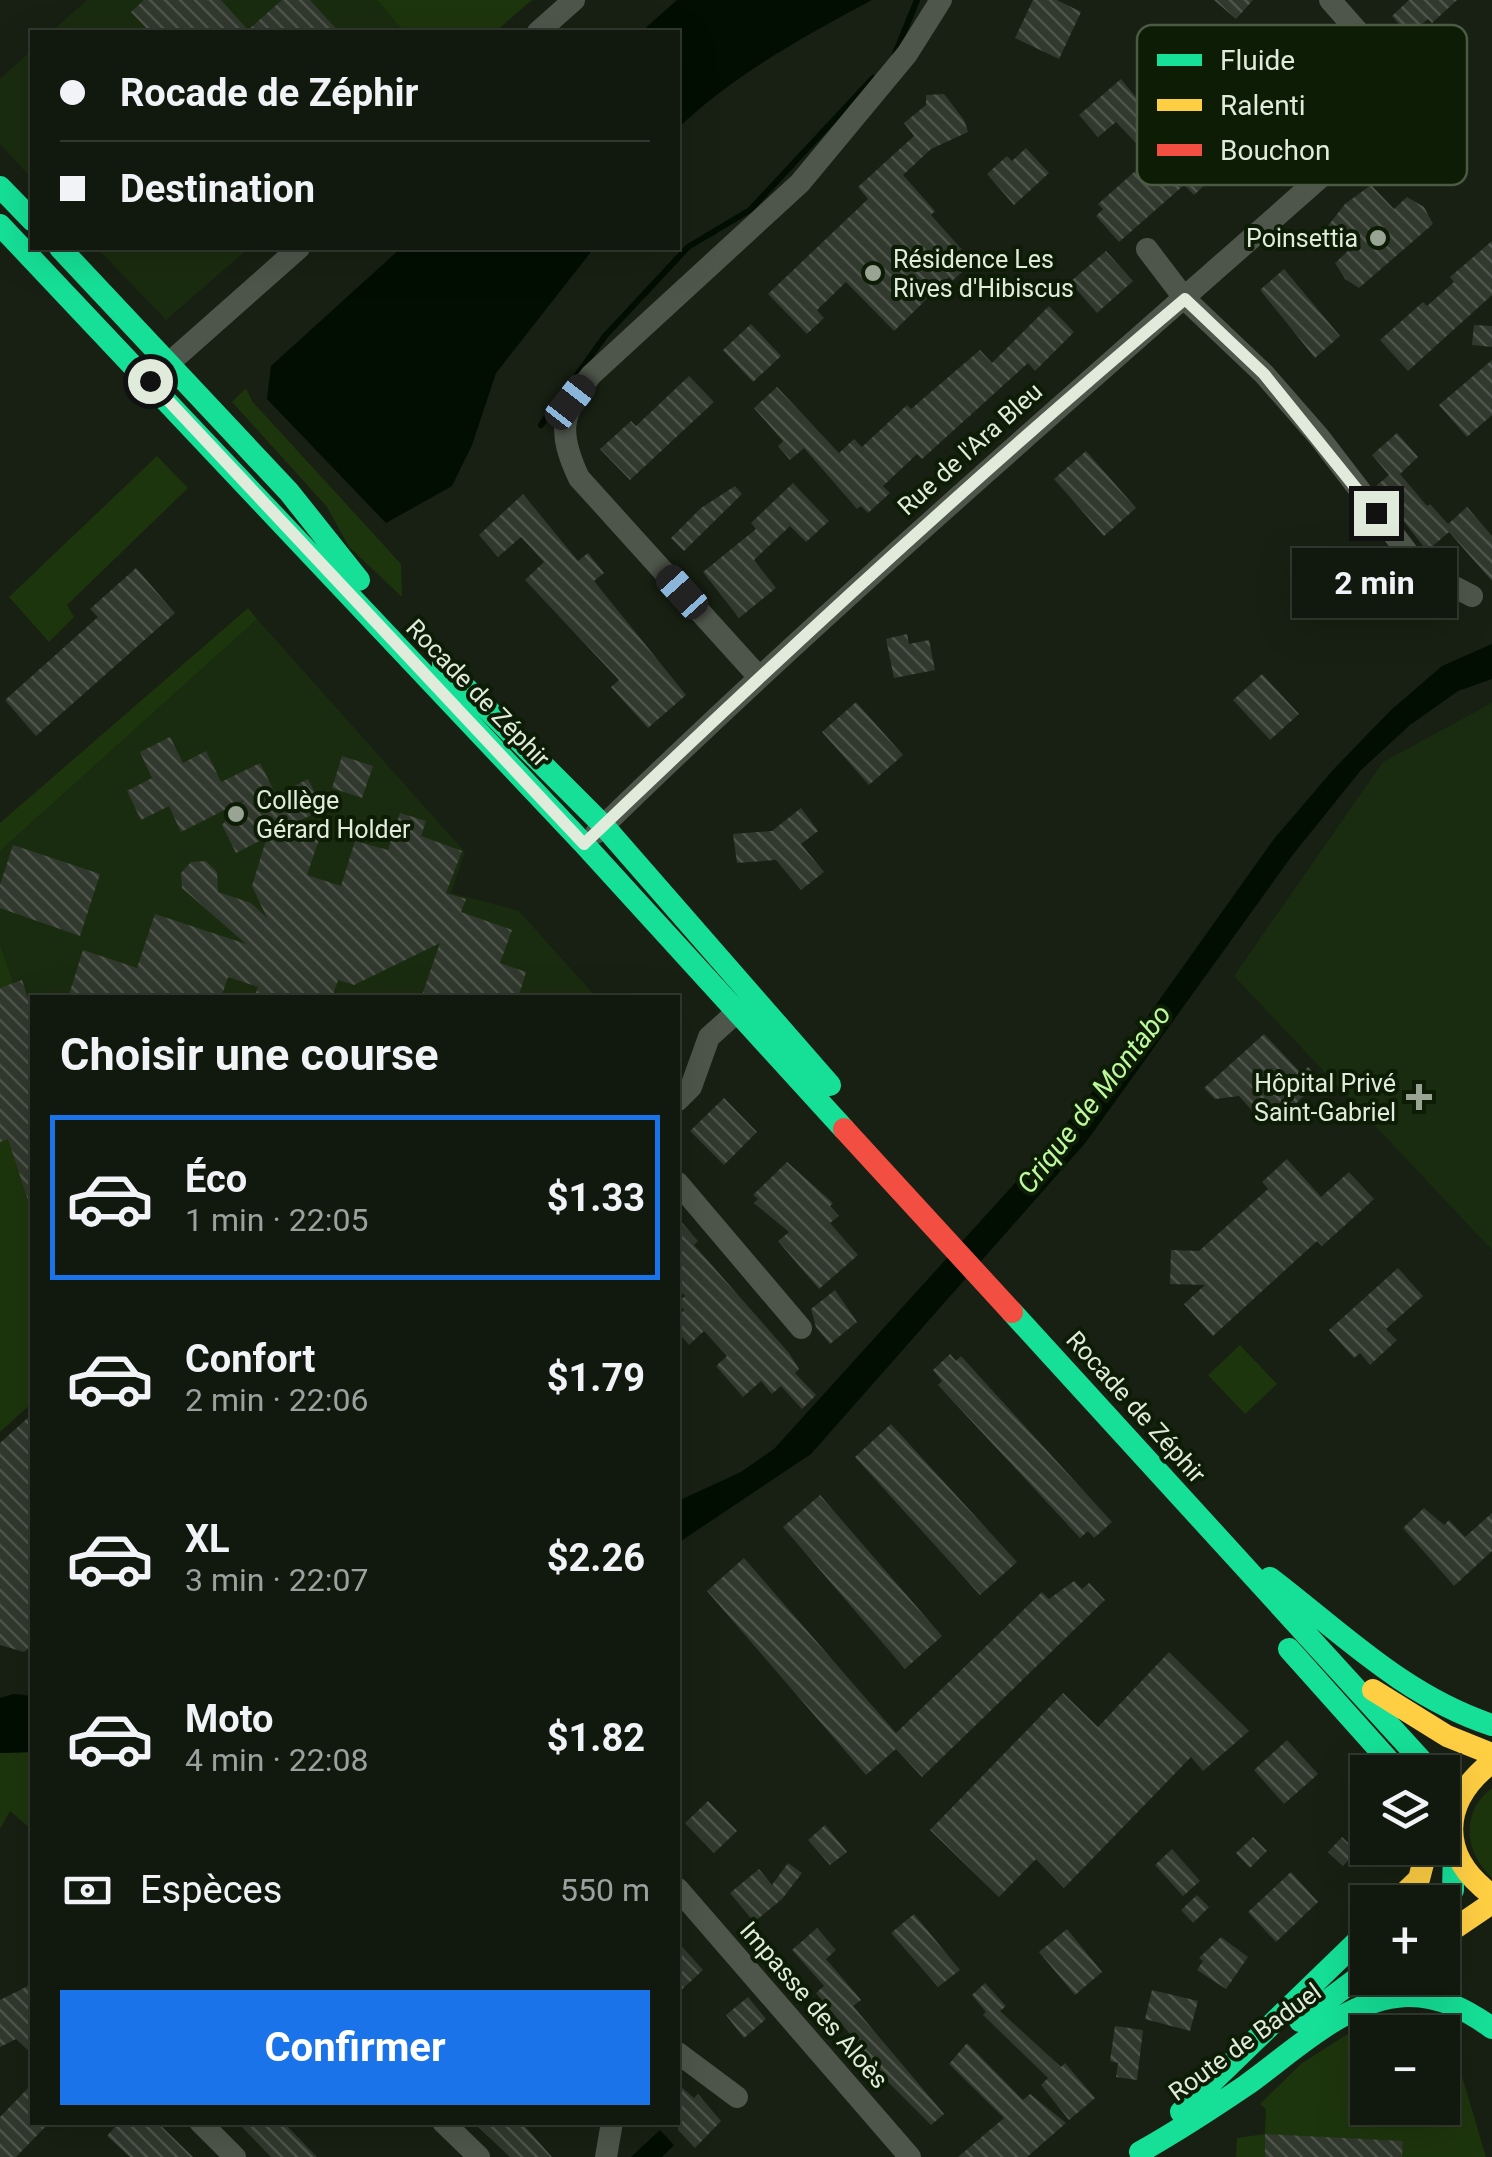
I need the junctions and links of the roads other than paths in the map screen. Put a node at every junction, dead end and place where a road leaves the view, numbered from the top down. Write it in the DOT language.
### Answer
graph roads {
  1 [pos="574,0"];
  2 [pos="941,0"];
  3 [pos="1330,0"];
  4 [pos="1352,25"];
  5 [pos="540,30"];
  6 [pos="1310,185"];
  7 [pos="0,186"];
  8 [pos="30,218"];
  9 [pos="0,225"];
  10 [pos="1147,249"];
  11 [pos="62,250"];
  12 [pos="297,250"];
  13 [pos="1185,299"];
  14 [pos="170,362"];
  15 [pos="150,381"];
  16 [pos="1472,596"];
  17 [pos="759,677"];
  18 [pos="604,825"];
  19 [pos="584,844"];
  20 [pos="754,996"];
  21 [pos="730,1021"];
  22 [pos="680,1098"];
  23 [pos="680,1185"];
  24 [pos="912,1204"];
  25 [pos="801,1328"];
  26 [pos="1217,1540"];
  27 [pos="1316,1650"];
  28 [pos="1492,1725"];
  29 [pos="1492,1754"];
  30 [pos="1383,1755"];
  31 [pos="1416,1755"];
  32 [pos="1492,1762"];
  33 [pos="1460,1796"];
  34 [pos="1460,1864"];
  35 [pos="680,1891"];
  36 [pos="1492,1895"];
  37 [pos="1492,1903"];
  38 [pos="1460,1925"];
  39 [pos="1350,1948"];
  40 [pos="1350,1984"];
  41 [pos="1358,1995"];
  42 [pos="1492,2028"];
  43 [pos="680,2054"];
  44 [pos="737,2096"];
  45 [pos="203,2125"];
  46 [pos="445,2125"];
  47 [pos="1137,2154"];
  48 [pos="235,2157"];
  49 [pos="479,2157"];
  50 [pos="910,2157"];
  1 -- 5 [label="street"];
  2 -- 17 [label="street"];
  3 -- 4 [label="street, Rue de l'Ara Bleu"];
  6 -- 13 [label="street, Rue de l'Ara Bleu"];
  7 -- 8 [label="main road"];
  9 -- 15 [label="main road, Rocade de Zéphir"];
  10 -- 13 [label="street"];
  11 -- 14 [label="main road, Rocade de Zéphir"];
  12 -- 14 [label="street"];
  13 -- 16 [label="street"];
  13 -- 17 [label="street, Rue de l'Ara Bleu"];
  14 -- 15 [label="street"];
  14 -- 18 [label="main road, Rocade de Zéphir"];
  15 -- 19 [label="main road, Rocade de Zéphir"];
  17 -- 18 [label="street, Rue de l'Ara Bleu"];
  18 -- 19 [label="street, Rue de l'Ara Bleu"];
  18 -- 20 [label="main road, Rocade de Zéphir"];
  19 -- 21 [label="main road, Rocade de Zéphir"];
  20 -- 21 [label="street"];
  20 -- 24 [label="main road, Rocade de Zéphir"];
  21 -- 22 [label="street"];
  21 -- 24 [label="main road, Rocade de Zéphir"];
  23 -- 25 [label="street"];
  24 -- 26 [label="main road, Rocade de Zéphir"];
  26 -- 27 [label="main road, Rocade de Zéphir"];
  26 -- 28 [label="main road"];
  26 -- 30 [label="main road"];
  27 -- 29 [label="main road, Rocade de Zéphir"];
  27 -- 31 [label="main road, Rocade de Zéphir"];
  32 -- 33 [label="main road"];
  34 -- 36 [label="main road"];
  35 -- 50 [label="street, Impasse des Aloès"];
  37 -- 38 [label="main road"];
  39 -- 47 [label="main road"];
  40 -- 47 [label="main road, Route de Baduel"];
  41 -- 47 [label="main road, Route de Baduel"];
  42 -- 47 [label="main road"];
  43 -- 44 [label="street"];
  45 -- 48 [label="street"];
  46 -- 49 [label="street"];
}
